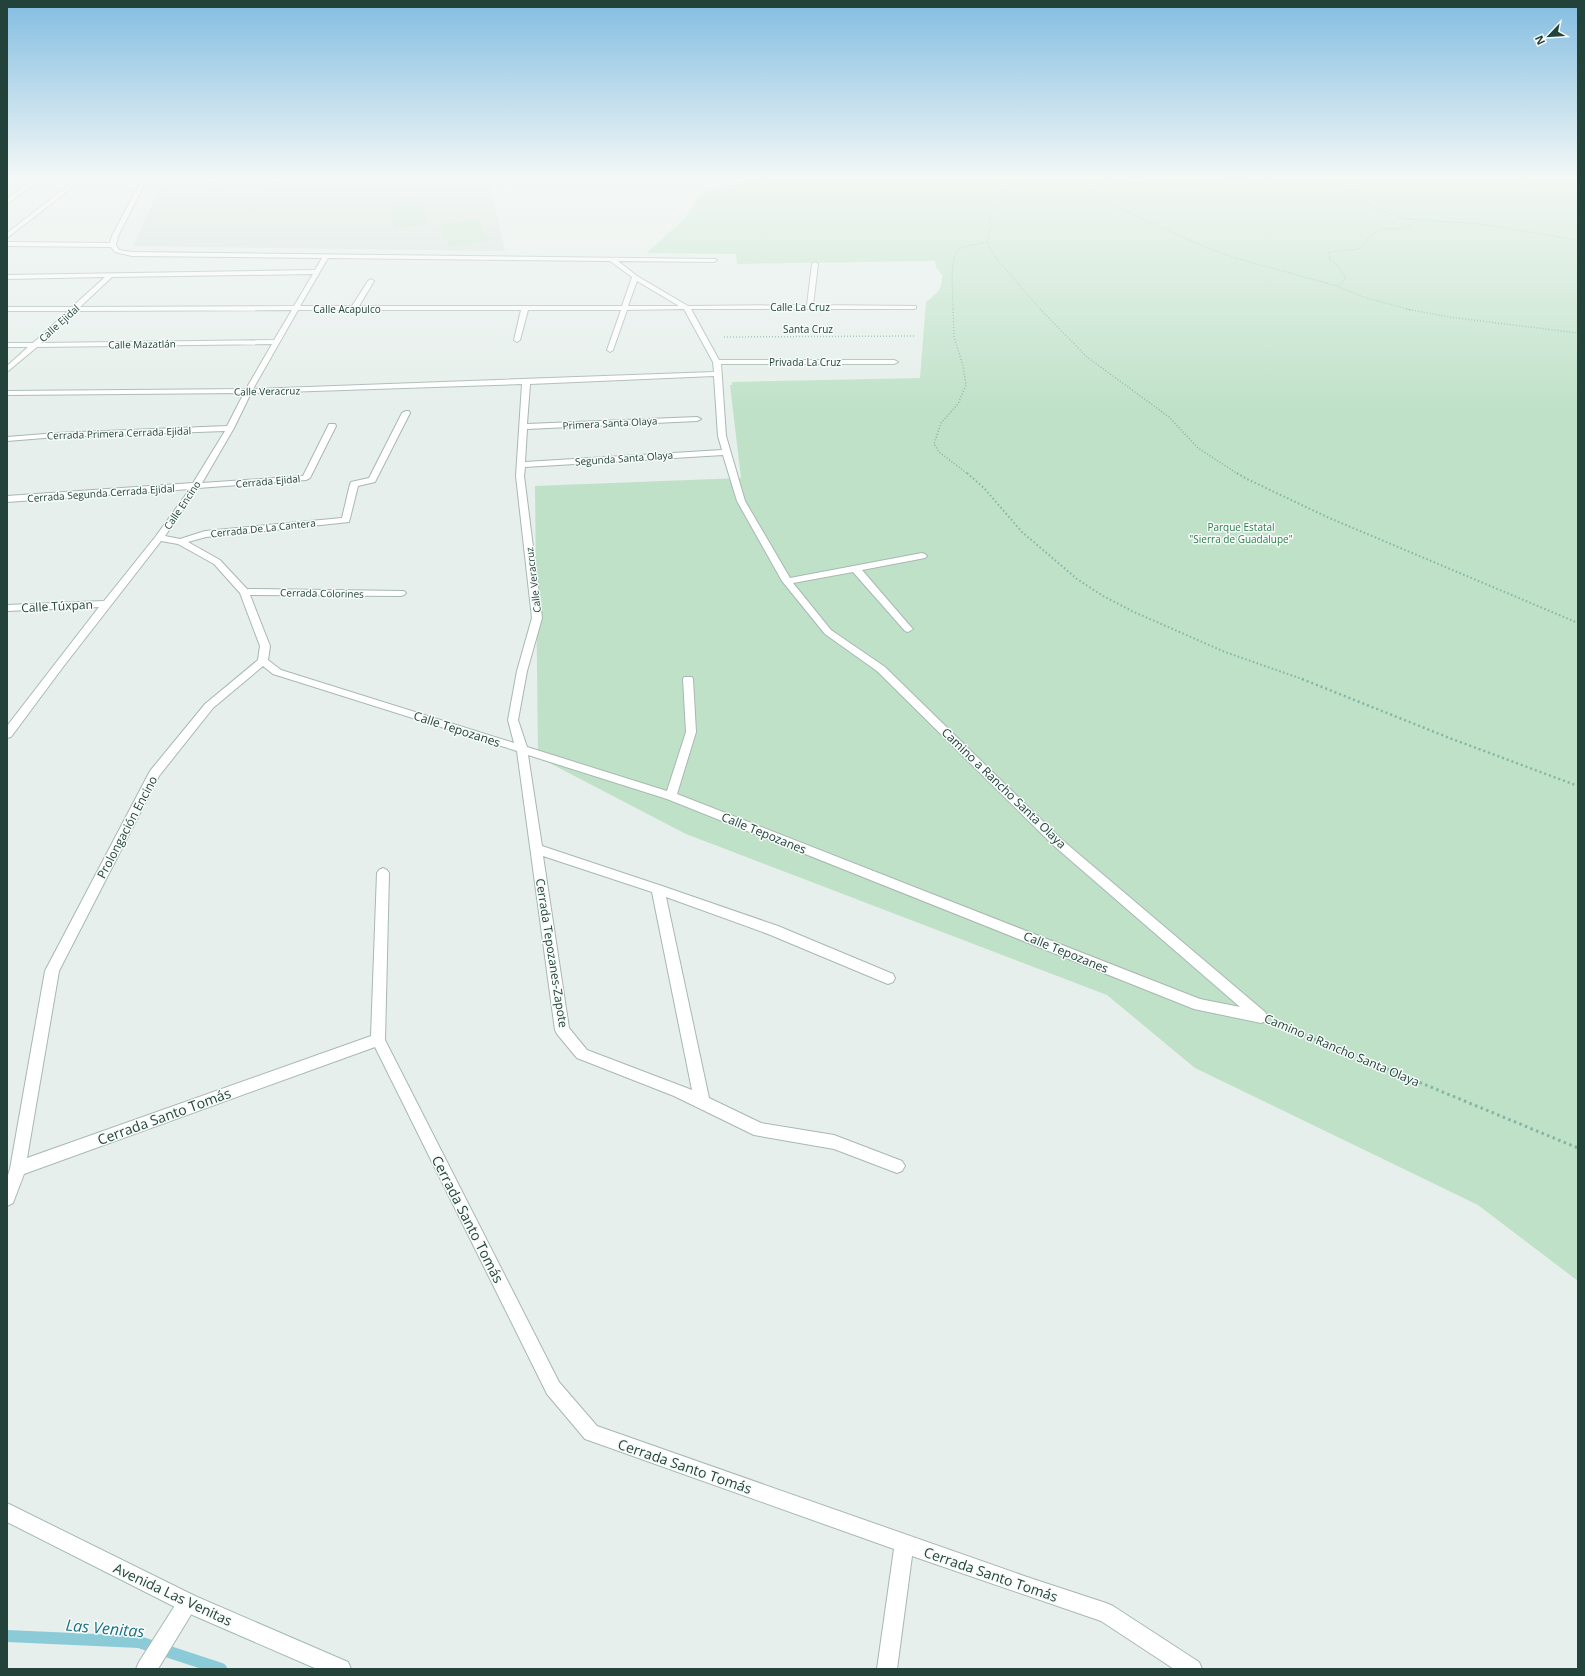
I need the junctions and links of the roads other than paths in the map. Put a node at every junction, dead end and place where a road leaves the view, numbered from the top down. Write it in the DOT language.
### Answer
graph roads {
  1 [pos="325,257"];
  2 [pos="442,257"];
  3 [pos="612,259"];
  4 [pos="714,260"];
  5 [pos="815,264"];
  6 [pos="316,272"];
  7 [pos="7,276"];
  8 [pos="111,276"];
  9 [pos="635,277"];
  10 [pos="371,281"];
  11 [pos="625,307"];
  12 [pos="686,307"];
  13 [pos="810,307"];
  14 [pos="914,307"];
  15 [pos="75,308"];
  16 [pos="525,308"];
  17 [pos="7,309"];
  18 [pos="295,309"];
  19 [pos="354,309"];
  20 [pos="517,340"];
  21 [pos="276,342"];
  22 [pos="7,345"];
  23 [pos="35,345"];
  24 [pos="610,350"];
  25 [pos="717,362"];
  26 [pos="894,362"];
  27 [pos="7,370"];
  28 [pos="718,374"];
  29 [pos="526,382"];
  30 [pos="7,392"];
  31 [pos="248,392"];
  32 [pos="406,413"];
  33 [pos="697,419"];
  34 [pos="332,426"];
  35 [pos="523,427"];
  36 [pos="230,428"];
  37 [pos="7,439"];
  38 [pos="726,452"];
  39 [pos="521,465"];
  40 [pos="195,487"];
  41 [pos="7,499"];
  42 [pos="159,538"];
  43 [pos="181,542"];
  44 [pos="922,556"];
  45 [pos="855,568"];
  46 [pos="787,581"];
  47 [pos="244,592"];
  48 [pos="401,594"];
  49 [pos="107,604"];
  50 [pos="7,608"];
  51 [pos="908,629"];
  52 [pos="263,661"];
  53 [pos="688,679"];
  54 [pos="7,734"];
  55 [pos="522,750"];
  56 [pos="671,796"];
  57 [pos="536,849"];
  58 [pos="383,873"];
  59 [pos="658,889"];
  60 [pos="888,978"];
  61 [pos="1261,1017"];
  62 [pos="378,1040"];
  63 [pos="702,1102"];
  64 [pos="897,1166"];
  65 [pos="18,1169"];
  66 [pos="7,1198"];
  67 [pos="7,1512"];
  68 [pos="904,1544"];
  69 [pos="186,1607"];
  70 [pos="146,1669"];
  71 [pos="341,1669"];
  72 [pos="887,1669"];
  73 [pos="1192,1669"];
  1 -- 6 [label="street, Calle Encino"];
  2 -- 3 [label="street"];
  3 -- 4 [label="street"];
  3 -- 9 [label="street, Camino a Rancho Santa Olaya"];
  5 -- 13 [label="street"];
  6 -- 8 [label="street"];
  6 -- 18 [label="street, Calle Encino"];
  7 -- 8 [label="street"];
  8 -- 15 [label="street, Calle Ejidal"];
  9 -- 11 [label="street"];
  9 -- 12 [label="street, Camino a Rancho Santa Olaya"];
  10 -- 19 [label="street"];
  11 -- 12 [label="street, Calle Acapulco"];
  11 -- 16 [label="street, Calle Acapulco"];
  11 -- 24 [label="street"];
  12 -- 13 [label="street, Calle La Cruz"];
  12 -- 25 [label="street, Camino a Rancho Santa Olaya"];
  13 -- 14 [label="street, Calle La Cruz"];
  15 -- 17 [label="street, Calle Acapulco"];
  15 -- 18 [label="street, Calle Acapulco"];
  15 -- 23 [label="street, Calle Ejidal"];
  16 -- 19 [label="street, Calle Acapulco"];
  16 -- 20 [label="street"];
  18 -- 19 [label="street, Calle Acapulco"];
  18 -- 21 [label="street, Calle Encino"];
  21 -- 23 [label="street, Calle Mazatlán"];
  21 -- 31 [label="street, Calle Encino"];
  22 -- 23 [label="street, Calle Mazatlán"];
  23 -- 27 [label="street, Calle Ejidal"];
  25 -- 26 [label="street, Privada La Cruz"];
  25 -- 28 [label="street, Camino a Rancho Santa Olaya"];
  28 -- 29 [label="street, Calle Veracruz"];
  28 -- 38 [label="street, Camino a Rancho Santa Olaya"];
  29 -- 31 [label="street, Calle Veracruz"];
  29 -- 35 [label="street, Calle Veracruz"];
  30 -- 31 [label="street, Calle Veracruz"];
  31 -- 36 [label="street, Calle Encino"];
  32 -- 43 [label="street, Cerrada De La Cantera"];
  33 -- 35 [label="street, Primera Santa Olaya"];
  34 -- 40 [label="street, Cerrada Ejidal"];
  35 -- 39 [label="street, Calle Veracruz"];
  36 -- 37 [label="street, Cerrada Primera Cerrada Ejidal"];
  36 -- 40 [label="street, Calle Encino"];
  38 -- 39 [label="street, Segunda Santa Olaya"];
  38 -- 46 [label="street, Camino a Rancho Santa Olaya"];
  39 -- 55 [label="street, Calle Veracruz"];
  40 -- 41 [label="street, Cerrada Segunda Cerrada Ejidal"];
  40 -- 42 [label="street, Calle Encino"];
  42 -- 43 [label="street"];
  42 -- 49 [label="street, Calle Encino"];
  43 -- 47 [label="street"];
  44 -- 45 [label="street"];
  45 -- 46 [label="street"];
  45 -- 51 [label="street"];
  46 -- 61 [label="street, Camino a Rancho Santa Olaya"];
  47 -- 48 [label="street, Cerrada Colorines"];
  47 -- 52 [label="street"];
  49 -- 50 [label="street, Calle Túxpan"];
  49 -- 54 [label="street, Calle Encino"];
  52 -- 55 [label="street, Calle Tepozanes"];
  52 -- 65 [label="street, Prolongación Encino"];
  53 -- 56 [label="street"];
  55 -- 56 [label="street, Calle Tepozanes"];
  55 -- 57 [label="street, Cerrada Tepozanes-Zapote"];
  56 -- 61 [label="street, Calle Tepozanes"];
  57 -- 59 [label="street"];
  57 -- 63 [label="street, Cerrada Tepozanes-Zapote"];
  58 -- 62 [label="street, Cerrada Santo Tomás"];
  59 -- 60 [label="street"];
  59 -- 63 [label="street"];
  62 -- 65 [label="street, Cerrada Santo Tomás"];
  62 -- 68 [label="street, Cerrada Santo Tomás"];
  63 -- 64 [label="street, Cerrada Tepozanes-Zapote"];
  65 -- 66 [label="street, Prolongación Encino"];
  67 -- 69 [label="street, Avenida Las Venitas"];
  68 -- 72 [label="street"];
  68 -- 73 [label="street, Cerrada Santo Tomás"];
  69 -- 70 [label="street"];
  69 -- 71 [label="street, Avenida Las Venitas"];
}
